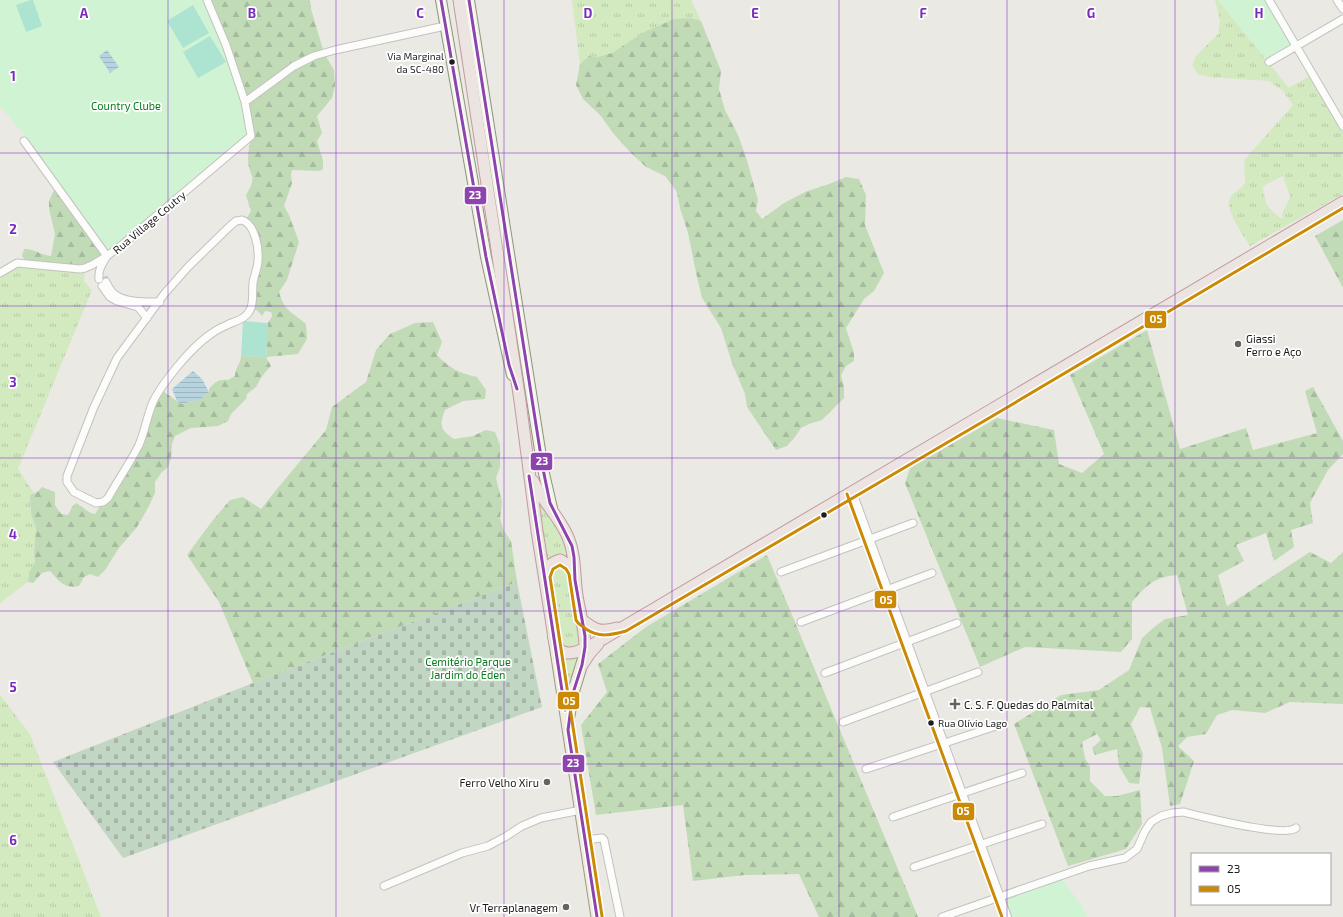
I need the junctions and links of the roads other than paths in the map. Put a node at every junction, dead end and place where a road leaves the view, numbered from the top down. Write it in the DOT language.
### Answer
graph roads {
  1 [pos="207,0"];
  2 [pos="441,0"];
  3 [pos="459,0"];
  4 [pos="469,0"];
  5 [pos="1269,0"];
  6 [pos="1337,0"];
  7 [pos="1343,9"];
  8 [pos="1343,19"];
  9 [pos="445,26"];
  10 [pos="1296,47"];
  11 [pos="1269,62"];
  12 [pos="245,102"];
  13 [pos="1343,126"];
  14 [pos="24,141"];
  15 [pos="1343,202"];
  16 [pos="1343,206"];
  17 [pos="1318,218"];
  18 [pos="107,256"];
  19 [pos="0,273"];
  20 [pos="102,281"];
  21 [pos="160,302"];
  22 [pos="147,318"];
  23 [pos="520,401"];
  24 [pos="528,469"];
  25 [pos="852,492"];
  26 [pos="554,513"];
  27 [pos="913,523"];
  28 [pos="870,539"];
  29 [pos="781,572"];
  30 [pos="932,573"];
  31 [pos="544,577"];
  32 [pos="575,580"];
  33 [pos="888,590"];
  34 [pos="580,619"];
  35 [pos="801,622"];
  36 [pos="956,623"];
  37 [pos="624,626"];
  38 [pos="603,639"];
  39 [pos="907,642"];
  40 [pos="555,644"];
  41 [pos="586,647"];
  42 [pos="582,665"];
  43 [pos="978,672"];
  44 [pos="825,673"];
  45 [pos="925,691"];
  46 [pos="842,722"];
  47 [pos="999,725"];
  48 [pos="568,730"];
  49 [pos="944,743"];
  50 [pos="866,769"];
  51 [pos="1022,774"];
  52 [pos="962,794"];
  53 [pos="581,810"];
  54 [pos="893,817"];
  55 [pos="1042,824"];
  56 [pos="1296,828"];
  57 [pos="585,840"];
  58 [pos="981,845"];
  59 [pos="914,867"];
  60 [pos="384,886"];
  61 [pos="1000,897"];
  62 [pos="597,917"];
  63 [pos="620,917"];
  64 [pos="942,917"];
  65 [pos="1007,917"];
  1 -- 12 [label="street"];
  2 -- 9 [label="main road"];
  3 -- 23 [label="highway"];
  4 -- 26 [label="main road"];
  5 -- 10 [label="street"];
  6 -- 7 [label="street"];
  8 -- 10 [label="street"];
  9 -- 12 [label="street"];
  9 -- 23 [label="main road"];
  10 -- 11 [label="street"];
  10 -- 13 [label="street"];
  12 -- 18 [label="street, Rua Village Coutry"];
  14 -- 18 [label="street"];
  15 -- 17 [label="highway"];
  16 -- 17 [label="highway"];
  17 -- 25 [label="highway"];
  18 -- 19 [label="street, Rua Village Coutry"];
  18 -- 20 [label="street"];
  20 -- 21 [label="street"];
  20 -- 22 [label="street"];
  21 -- 22 [label="street"];
  21 -- 22 [label="street"];
  23 -- 24 [label="highway"];
  24 -- 26 [label="highway"];
  24 -- 31 [label="highway"];
  25 -- 28 [label="street"];
  25 -- 37 [label="highway"];
  26 -- 32 [label="highway"];
  27 -- 28 [label="street"];
  28 -- 29 [label="street"];
  28 -- 33 [label="street"];
  30 -- 33 [label="street"];
  31 -- 32 [label="highway"];
  31 -- 40 [label="highway"];
  32 -- 34 [label="highway"];
  33 -- 35 [label="street"];
  33 -- 39 [label="street"];
  34 -- 37 [label="highway"];
  34 -- 41 [label="highway"];
  36 -- 39 [label="street"];
  37 -- 38 [label="highway"];
  38 -- 41 [label="highway"];
  38 -- 42 [label="highway"];
  39 -- 44 [label="street"];
  39 -- 45 [label="street"];
  40 -- 41 [label="highway"];
  40 -- 48 [label="main road"];
  41 -- 42 [label="main road"];
  42 -- 48 [label="main road"];
  43 -- 45 [label="street"];
  45 -- 46 [label="street"];
  45 -- 49 [label="street"];
  47 -- 49 [label="street"];
  48 -- 53 [label="main road"];
  49 -- 50 [label="street"];
  49 -- 52 [label="street"];
  51 -- 52 [label="street"];
  52 -- 54 [label="street"];
  52 -- 58 [label="street"];
  53 -- 57 [label="main road"];
  53 -- 60 [label="street"];
  55 -- 58 [label="street"];
  56 -- 61 [label="street"];
  57 -- 62 [label="main road"];
  57 -- 63 [label="street"];
  58 -- 59 [label="street"];
  58 -- 61 [label="street"];
  61 -- 64 [label="street"];
  61 -- 65 [label="street"];
}
